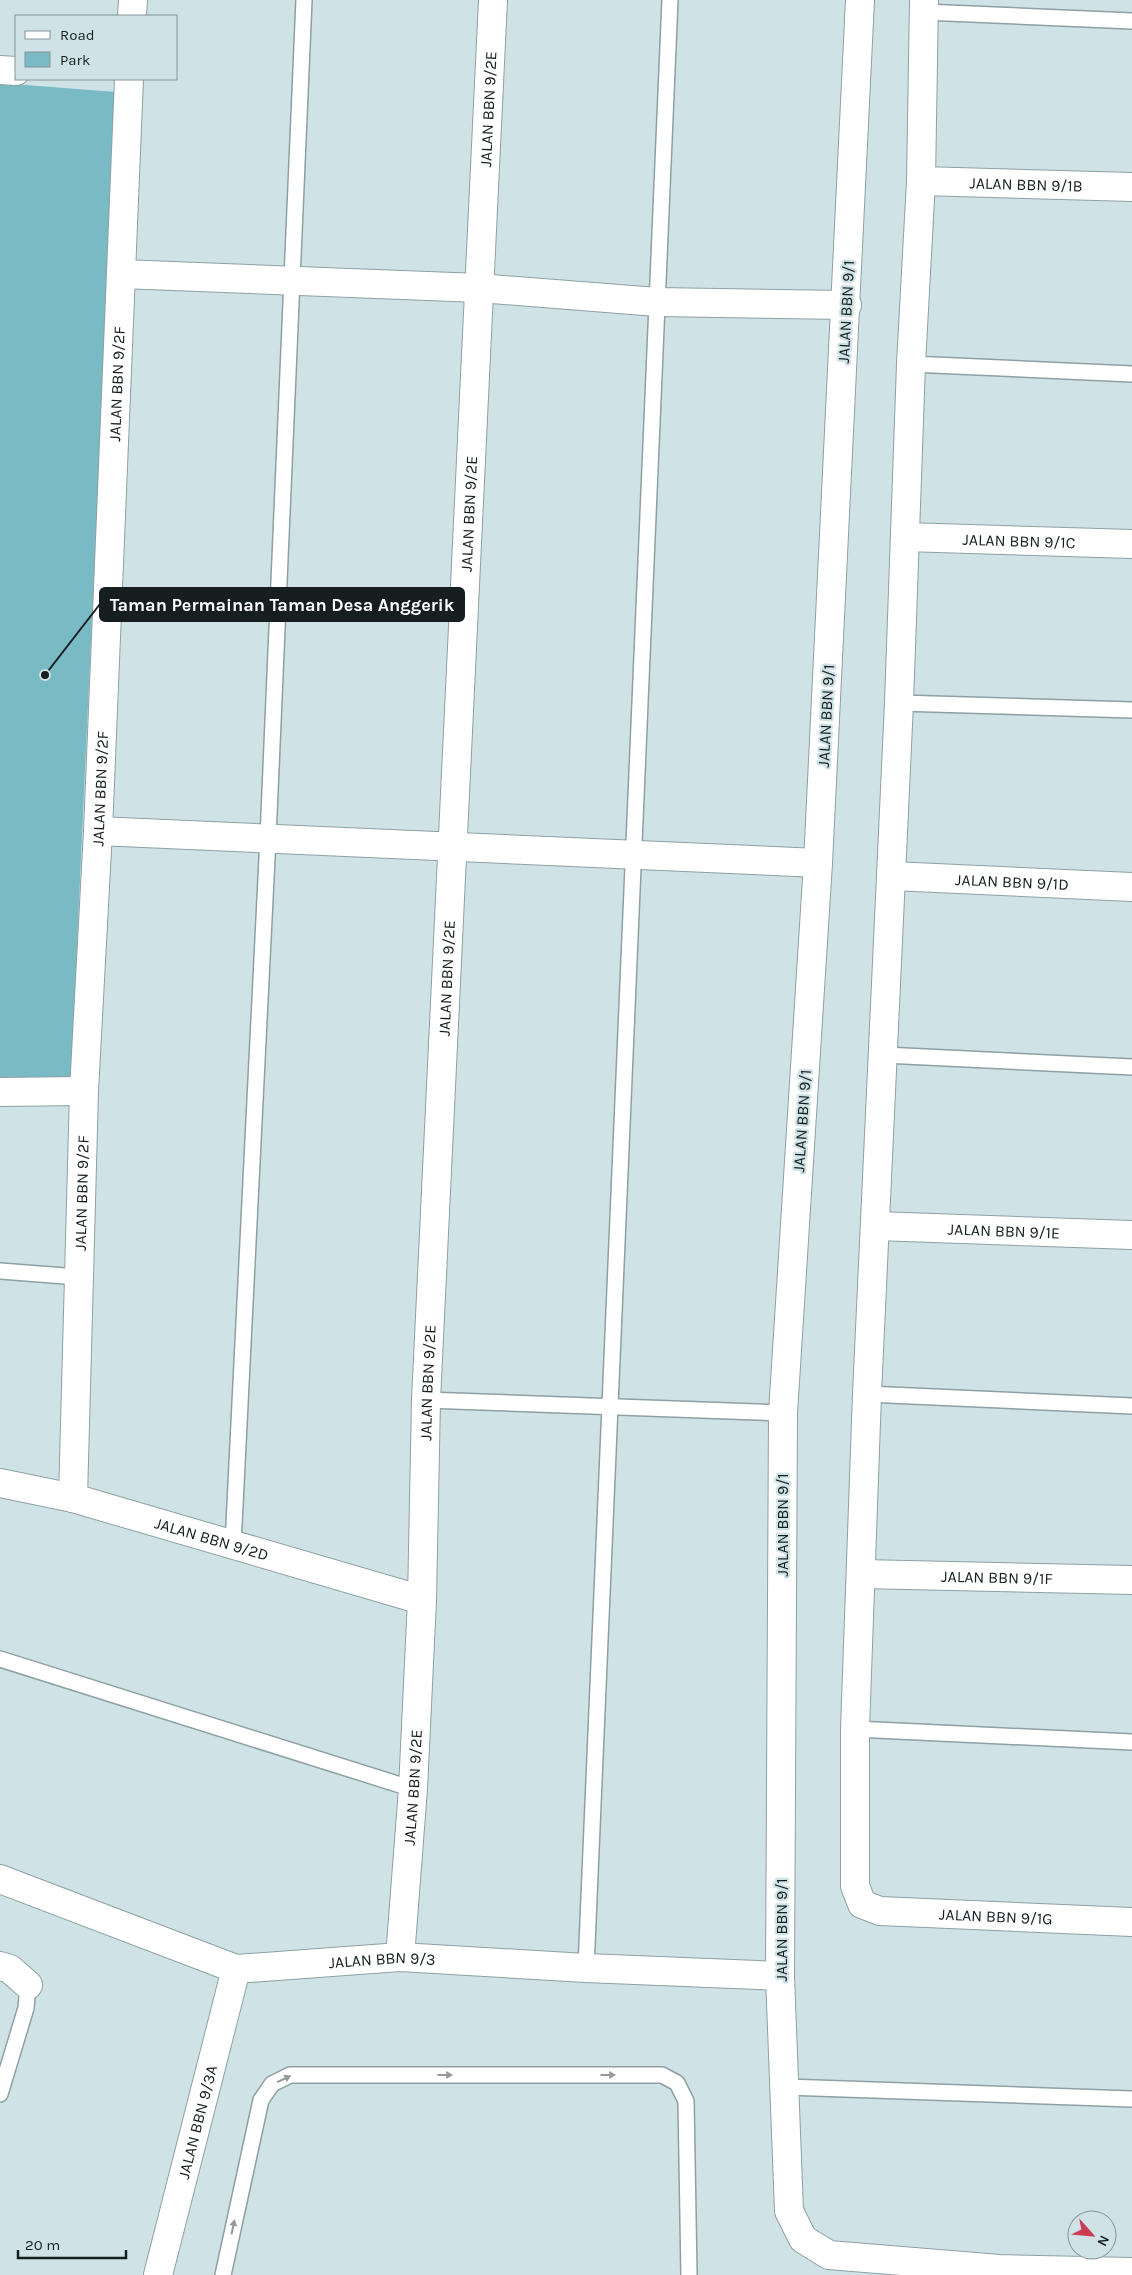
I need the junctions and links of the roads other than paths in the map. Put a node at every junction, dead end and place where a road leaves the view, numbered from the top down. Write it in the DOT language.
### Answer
graph roads {
  1 [pos="132,0"];
  2 [pos="304,0"];
  3 [pos="493,0"];
  4 [pos="670,0"];
  5 [pos="860,0"];
  6 [pos="924,6"];
  7 [pos="132,15"];
  8 [pos="1132,21"];
  9 [pos="0,70"];
  10 [pos="15,71"];
  11 [pos="129,80"];
  12 [pos="921,181"];
  13 [pos="1132,187"];
  14 [pos="121,274"];
  15 [pos="292,280"];
  16 [pos="479,288"];
  17 [pos="657,302"];
  18 [pos="847,304"];
  19 [pos="911,364"];
  20 [pos="1132,374"];
  21 [pos="905,537"];
  22 [pos="1132,544"];
  23 [pos="899,703"];
  24 [pos="1132,710"];
  25 [pos="98,831"];
  26 [pos="268,838"];
  27 [pos="452,846"];
  28 [pos="634,853"];
  29 [pos="818,862"];
  30 [pos="892,876"];
  31 [pos="1132,887"];
  32 [pos="884,1055"];
  33 [pos="1132,1067"];
  34 [pos="84,1091"];
  35 [pos="0,1092"];
  36 [pos="876,1226"];
  37 [pos="1132,1235"];
  38 [pos="0,1272"];
  39 [pos="78,1277"];
  40 [pos="868,1394"];
  41 [pos="426,1400"];
  42 [pos="611,1406"];
  43 [pos="1132,1406"];
  44 [pos="783,1413"];
  45 [pos="0,1484"];
  46 [pos="73,1498"];
  47 [pos="233,1545"];
  48 [pos="862,1574"];
  49 [pos="1132,1580"];
  50 [pos="422,1600"];
  51 [pos="0,1658"];
  52 [pos="855,1729"];
  53 [pos="1132,1742"];
  54 [pos="413,1789"];
  55 [pos="0,1879"];
  56 [pos="1132,1922"];
  57 [pos="400,1957"];
  58 [pos="0,1966"];
  59 [pos="586,1968"];
  60 [pos="236,1969"];
  61 [pos="780,1976"];
  62 [pos="28,1985"];
  63 [pos="786,2087"];
  64 [pos="0,2094"];
  65 [pos="1132,2099"];
  66 [pos="999,2272"];
  67 [pos="1132,2272"];
  68 [pos="158,2275"];
  69 [pos="223,2275"];
  70 [pos="689,2275"];
  1 -- 7 [label="street"];
  2 -- 15 [label="lane"];
  3 -- 16 [label="street, JALAN BBN 9/2E"];
  4 -- 17 [label="lane"];
  5 -- 18 [label="street, JALAN BBN 9/1"];
  6 -- 8 [label="lane"];
  6 -- 12 [label="street"];
  9 -- 10 [label="street"];
  11 -- 14 [label="street, JALAN BBN 9/2F"];
  12 -- 13 [label="street, JALAN BBN 9/1B"];
  12 -- 19 [label="street"];
  14 -- 15 [label="street"];
  14 -- 25 [label="street, JALAN BBN 9/2F"];
  15 -- 16 [label="street"];
  15 -- 26 [label="lane"];
  16 -- 17 [label="street"];
  16 -- 27 [label="street, JALAN BBN 9/2E"];
  17 -- 18 [label="street"];
  17 -- 28 [label="lane"];
  18 -- 29 [label="street, JALAN BBN 9/1"];
  19 -- 20 [label="lane"];
  19 -- 21 [label="street"];
  21 -- 22 [label="street, JALAN BBN 9/1C"];
  21 -- 23 [label="street"];
  23 -- 24 [label="lane"];
  23 -- 30 [label="street"];
  25 -- 26 [label="street"];
  25 -- 34 [label="street, JALAN BBN 9/2F"];
  26 -- 27 [label="street"];
  26 -- 47 [label="lane"];
  27 -- 28 [label="street"];
  27 -- 41 [label="street, JALAN BBN 9/2E"];
  28 -- 29 [label="street"];
  28 -- 42 [label="lane"];
  29 -- 44 [label="street, JALAN BBN 9/1"];
  30 -- 31 [label="street, JALAN BBN 9/1D"];
  30 -- 32 [label="street"];
  32 -- 33 [label="lane"];
  32 -- 36 [label="street"];
  34 -- 35 [label="street"];
  34 -- 39 [label="street, JALAN BBN 9/2F"];
  36 -- 37 [label="street, JALAN BBN 9/1E"];
  36 -- 40 [label="street"];
  38 -- 39 [label="lane"];
  39 -- 46 [label="street, JALAN BBN 9/2F"];
  40 -- 43 [label="lane"];
  40 -- 48 [label="street"];
  41 -- 42 [label="lane"];
  41 -- 50 [label="street, JALAN BBN 9/2E"];
  42 -- 44 [label="lane"];
  42 -- 59 [label="lane"];
  44 -- 61 [label="street, JALAN BBN 9/1"];
  45 -- 46 [label="street, JALAN BBN 9/2D"];
  46 -- 47 [label="street, JALAN BBN 9/2D"];
  47 -- 50 [label="street, JALAN BBN 9/2D"];
  48 -- 49 [label="street, JALAN BBN 9/1F"];
  48 -- 52 [label="street"];
  50 -- 54 [label="street, JALAN BBN 9/2E"];
  51 -- 54 [label="lane"];
  52 -- 53 [label="lane"];
  52 -- 56 [label="street, JALAN BBN 9/1G"];
  54 -- 57 [label="street, JALAN BBN 9/2E"];
  55 -- 60 [label="street, JALAN BBN 9/3"];
  57 -- 59 [label="street, JALAN BBN 9/3"];
  57 -- 60 [label="street, JALAN BBN 9/3"];
  58 -- 62 [label="street"];
  59 -- 61 [label="street, JALAN BBN 9/3"];
  60 -- 68 [label="street, JALAN BBN 9/3A"];
  61 -- 63 [label="street, JALAN BBN 9/1"];
  62 -- 64 [label="lane"];
  63 -- 65 [label="lane"];
  63 -- 66 [label="street, JALAN BBN 9/1"];
  66 -- 67 [label="street"];
  69 -- 70 [label="lane, one-way"];
}
